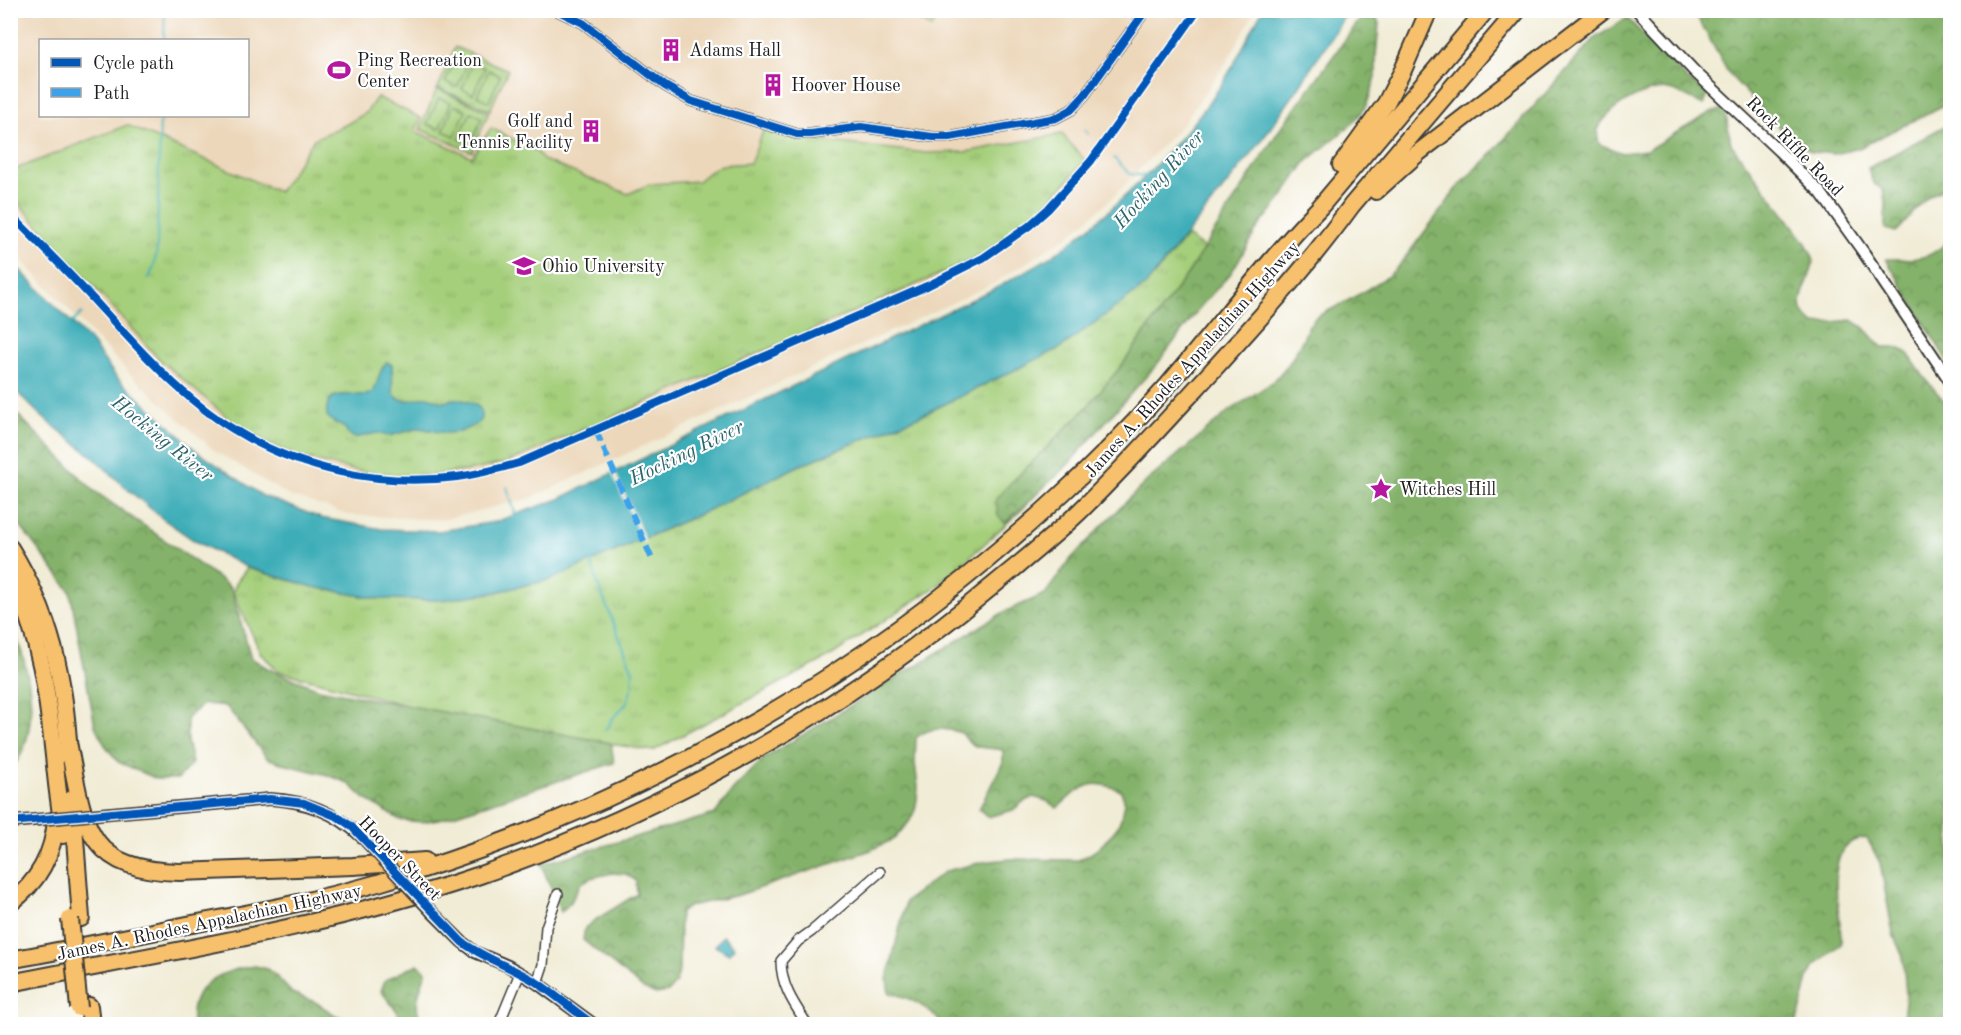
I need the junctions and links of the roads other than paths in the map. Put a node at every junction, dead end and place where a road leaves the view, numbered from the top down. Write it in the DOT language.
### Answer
graph roads {
  1 [pos="556,10"];
  2 [pos="1146,10"];
  3 [pos="1429,10"];
  4 [pos="1486,10"];
  5 [pos="1518,10"];
  6 [pos="1603,10"];
  7 [pos="1637,10"];
  8 [pos="1335,228"];
  9 [pos="1292,236"];
  10 [pos="1950,381"];
  11 [pos="10,548"];
  12 [pos="10,575"];
  13 [pos="69,747"];
  14 [pos="57,785"];
  15 [pos="10,822"];
  16 [pos="458,858"];
  17 [pos="880,873"];
  18 [pos="558,894"];
  19 [pos="10,903"];
  20 [pos="76,918"];
  21 [pos="10,960"];
  22 [pos="520,973"];
  23 [pos="53,975"];
  24 [pos="10,983"];
  25 [pos="537,983"];
  26 [pos="10,992"];
  27 [pos="83,1013"];
  28 [pos="91,1024"];
  29 [pos="499,1024"];
  30 [pos="593,1024"];
  31 [pos="807,1024"];
  1 -- 2 [label="street"];
  3 -- 9 [label="highway"];
  4 -- 9 [label="highway, James A. Rhodes Appalachian Highway"];
  5 -- 8 [label="highway, James A. Rhodes Appalachian Highway"];
  6 -- 8 [label="highway"];
  7 -- 10 [label="street, Rock Riffle Road"];
  8 -- 23 [label="highway, James A. Rhodes Appalachian Highway"];
  9 -- 16 [label="highway, James A. Rhodes Appalachian Highway"];
  11 -- 13 [label="highway"];
  12 -- 14 [label="highway"];
  13 -- 16 [label="highway"];
  13 -- 20 [label="highway"];
  14 -- 19 [label="highway"];
  14 -- 20 [label="highway"];
  15 -- 22 [label="street, Hooper Street, bridge"];
  16 -- 21 [label="highway, James A. Rhodes Appalachian Highway"];
  17 -- 31 [label="street"];
  18 -- 25 [label="street"];
  20 -- 27 [label="highway, bridge"];
  22 -- 25 [label="street, Hooper Street"];
  22 -- 29 [label="street"];
  23 -- 24 [label="highway, James A. Rhodes Appalachian Highway"];
  23 -- 26 [label="highway"];
  25 -- 30 [label="street, Hooper Street"];
  27 -- 28 [label="highway"];
}
